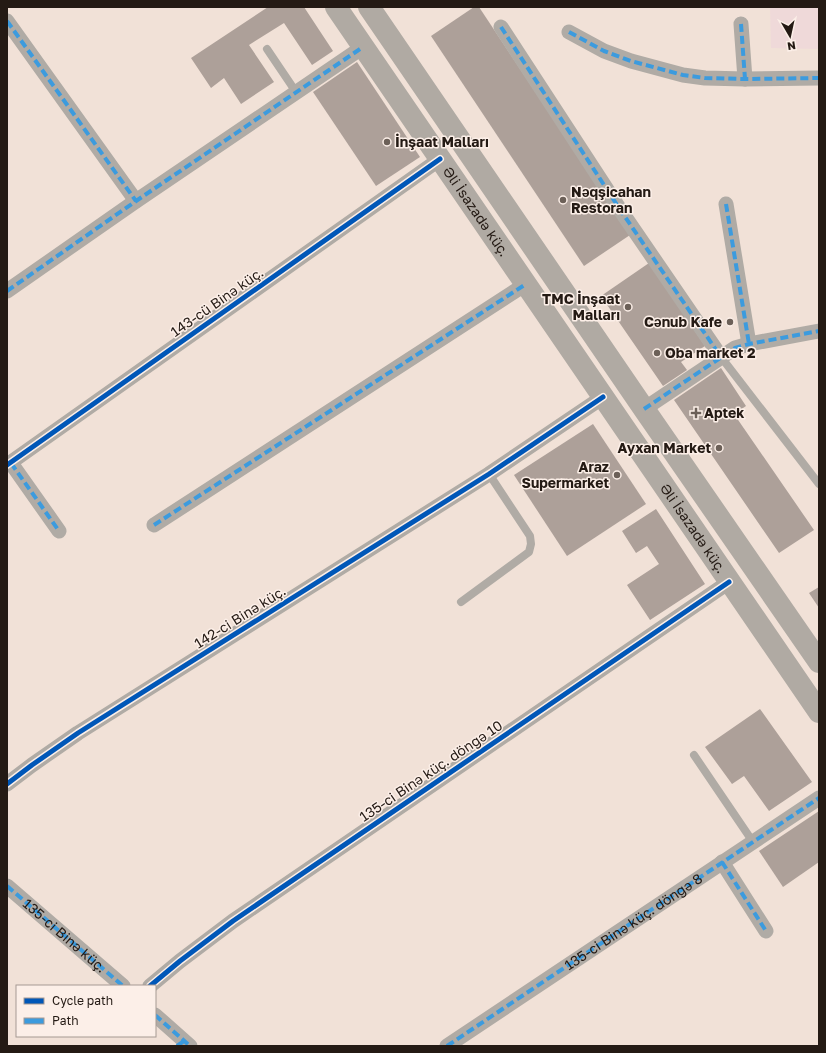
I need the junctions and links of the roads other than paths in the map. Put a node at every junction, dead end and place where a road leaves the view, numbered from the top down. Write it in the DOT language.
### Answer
graph roads {
  1 [pos="336,7"];
  2 [pos="369,7"];
  3 [pos="7,21"];
  4 [pos="741,24"];
  5 [pos="501,27"];
  6 [pos="569,32"];
  7 [pos="363,47"];
  8 [pos="267,49"];
  9 [pos="819,78"];
  10 [pos="744,79"];
  11 [pos="296,92"];
  12 [pos="440,159"];
  13 [pos="136,200"];
  14 [pos="726,204"];
  15 [pos="526,284"];
  16 [pos="7,291"];
  17 [pos="819,331"];
  18 [pos="749,344"];
  19 [pos="721,357"];
  20 [pos="626,382"];
  21 [pos="603,398"];
  22 [pos="644,409"];
  23 [pos="622,424"];
  24 [pos="9,464"];
  25 [pos="489,474"];
  26 [pos="819,484"];
  27 [pos="154,525"];
  28 [pos="59,531"];
  29 [pos="729,582"];
  30 [pos="462,602"];
  31 [pos="819,662"];
  32 [pos="819,712"];
  33 [pos="694,755"];
  34 [pos="7,784"];
  35 [pos="819,798"];
  36 [pos="753,842"];
  37 [pos="722,862"];
  38 [pos="7,886"];
  39 [pos="766,931"];
  40 [pos="121,985"];
  41 [pos="151,985"];
  42 [pos="156,1016"];
  43 [pos="183,1044"];
  44 [pos="447,1046"];
  1 -- 7 [label="main road, Əli İsazadə küç."];
  2 -- 20 [label="main road, Əli İsazadə küç."];
  3 -- 13 [label="street"];
  4 -- 10 [label="street"];
  5 -- 19 [label="street"];
  6 -- 10 [label="street"];
  7 -- 11 [label="street"];
  7 -- 12 [label="main road, Əli İsazadə küç."];
  8 -- 11 [label="lane"];
  9 -- 10 [label="street"];
  11 -- 13 [label="street"];
  12 -- 15 [label="main road, Əli İsazadə küç."];
  12 -- 24 [label="street, 143-cü Binə küç."];
  13 -- 16 [label="street"];
  14 -- 18 [label="street"];
  15 -- 21 [label="main road, Əli İsazadə küç."];
  15 -- 27 [label="street"];
  17 -- 18 [label="street"];
  18 -- 19 [label="street"];
  19 -- 22 [label="street"];
  19 -- 26 [label="lane"];
  20 -- 21 [label="main road"];
  20 -- 22 [label="main road, Əli İsazadə küç."];
  21 -- 23 [label="main road, Əli İsazadə küç."];
  21 -- 25 [label="street, 142-ci Binə küç."];
  22 -- 23 [label="main road"];
  22 -- 31 [label="main road, Əli İsazadə küç."];
  23 -- 29 [label="main road, Əli İsazadə küç."];
  24 -- 28 [label="street"];
  25 -- 30 [label="lane"];
  25 -- 34 [label="street, 142-ci Binə küç."];
  29 -- 32 [label="main road, Əli İsazadə küç."];
  29 -- 41 [label="street, 135-ci Binə küç. döngə 10"];
  33 -- 36 [label="lane"];
  35 -- 36 [label="street, 135-ci Binə küç. döngə 8"];
  36 -- 37 [label="street, 135-ci Binə küç. döngə 8"];
  37 -- 39 [label="street"];
  37 -- 44 [label="street, 135-ci Binə küç. döngə 8"];
  38 -- 40 [label="street, 135-ci Binə küç."];
  42 -- 43 [label="street"];
}
